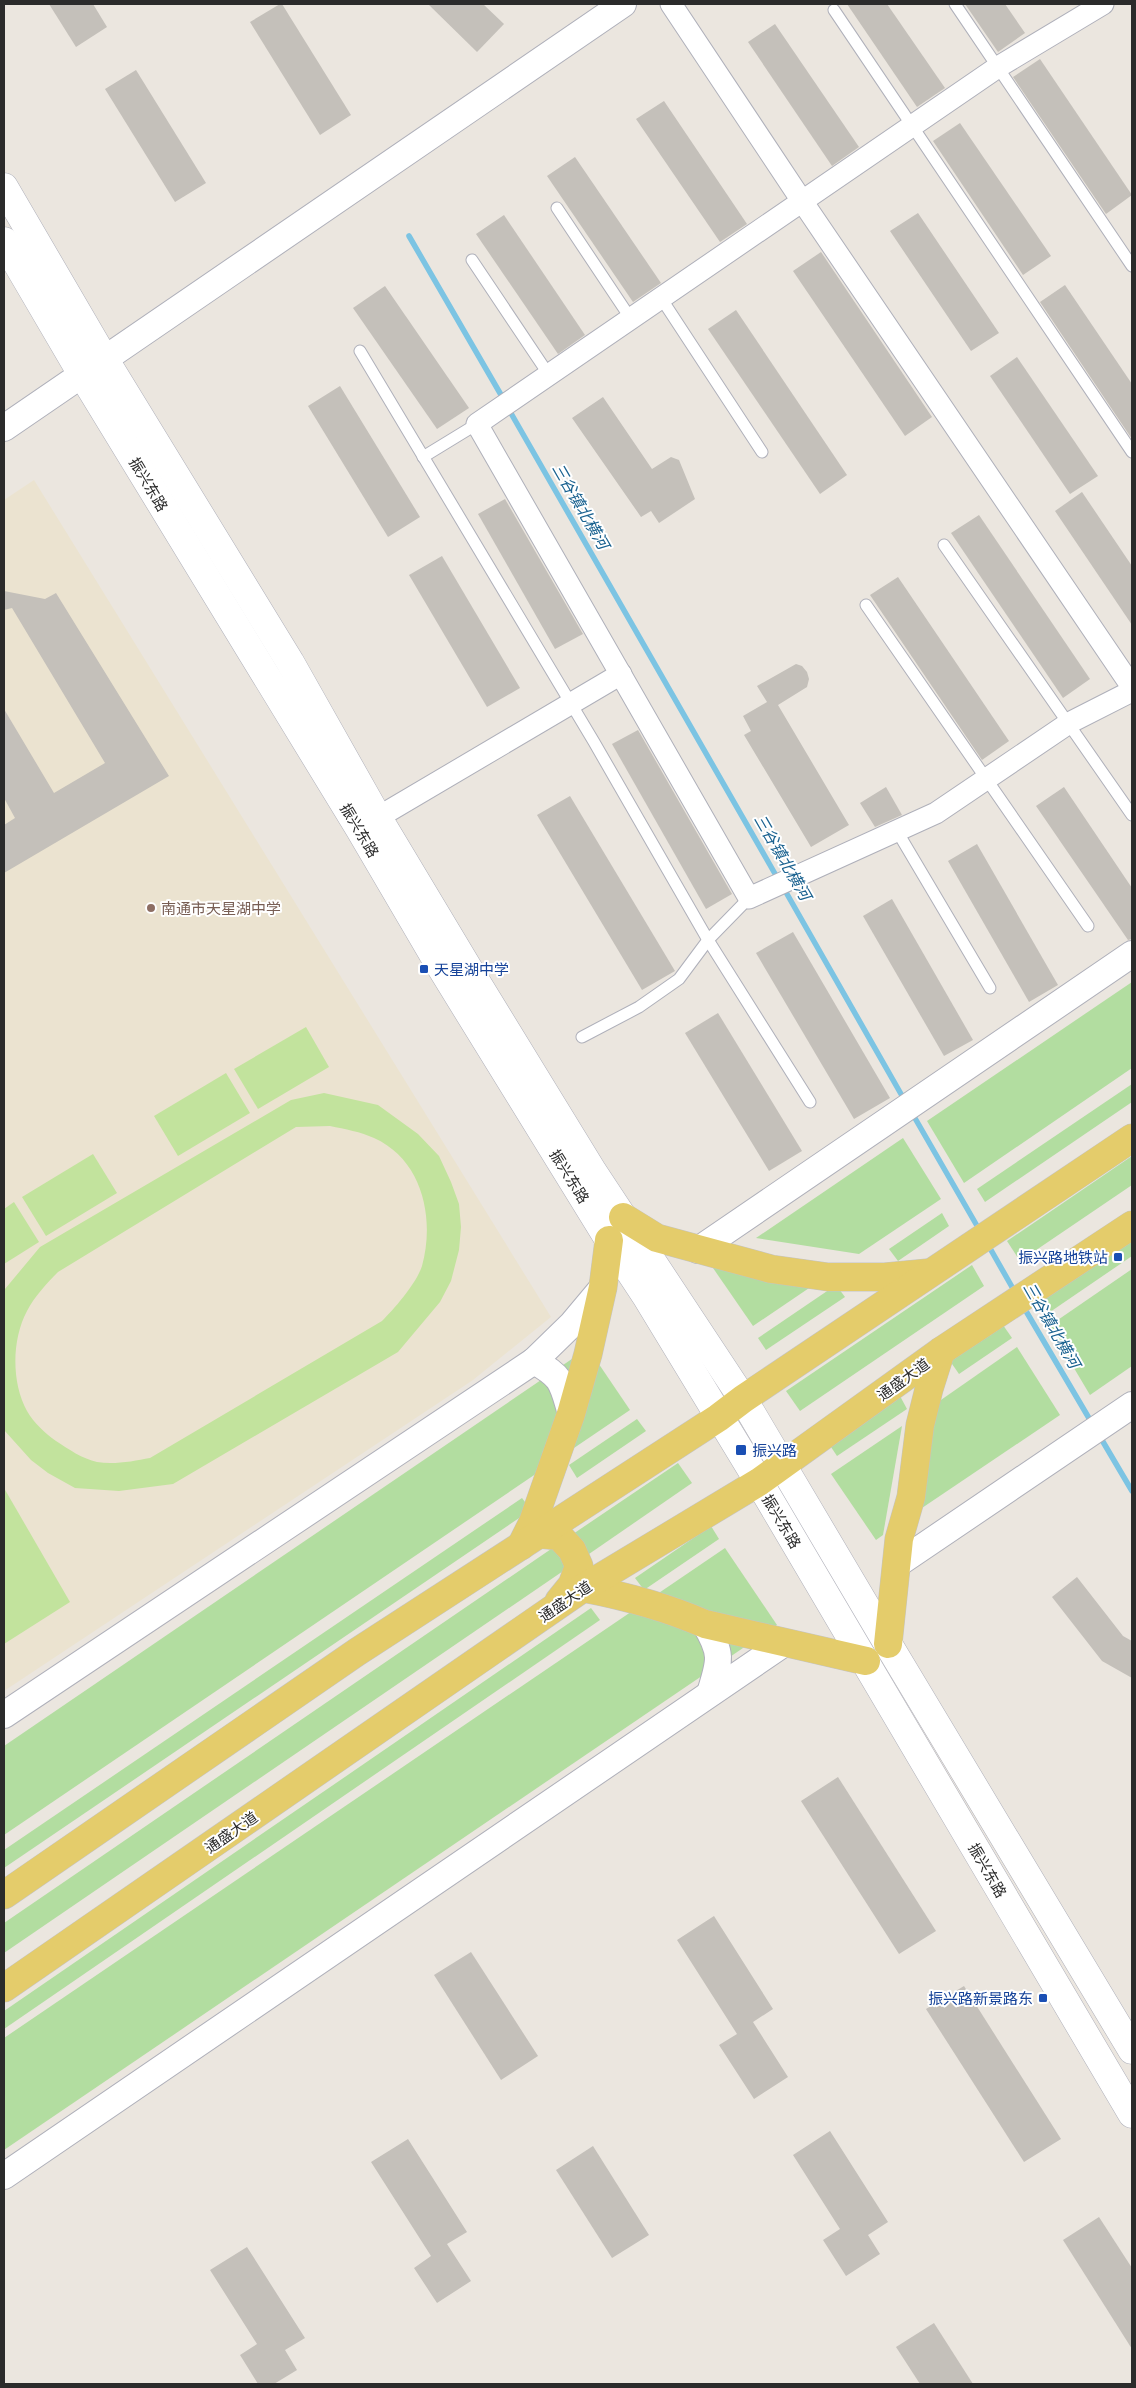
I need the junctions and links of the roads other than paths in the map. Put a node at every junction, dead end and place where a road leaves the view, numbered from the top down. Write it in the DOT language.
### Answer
graph roads {
  1 [pos="623,4"];
  2 [pos="671,4"];
  3 [pos="955,4"];
  4 [pos="1103,4"];
  5 [pos="834,10"];
  6 [pos="998,67"];
  7 [pos="912,125"];
  8 [pos="4,187"];
  9 [pos="802,201"];
  10 [pos="557,208"];
  11 [pos="4,241"];
  12 [pos="472,260"];
  13 [pos="1132,266"];
  14 [pos="660,298"];
  15 [pos="631,319"];
  16 [pos="360,351"];
  17 [pos="105,360"];
  18 [pos="549,375"];
  19 [pos="83,376"];
  20 [pos="477,424"];
  21 [pos="4,428"];
  22 [pos="762,452"];
  23 [pos="1132,452"];
  24 [pos="423,457"];
  25 [pos="944,545"];
  26 [pos="866,605"];
  27 [pos="621,674"];
  28 [pos="1132,687"];
  29 [pos="1132,691"];
  30 [pos="570,704"];
  31 [pos="1069,723"];
  32 [pos="985,780"];
  33 [pos="1132,814"];
  34 [pos="369,823"];
  35 [pos="897,832"];
  36 [pos="750,898"];
  37 [pos="1088,926"];
  38 [pos="708,940"];
  39 [pos="1132,954"];
  40 [pos="990,988"];
  41 [pos="582,1037"];
  42 [pos="810,1102"];
  43 [pos="1132,1138"];
  44 [pos="623,1217"];
  45 [pos="1132,1225"];
  46 [pos="609,1240"];
  47 [pos="698,1250"];
  48 [pos="932,1273"];
  49 [pos="603,1287"];
  50 [pos="941,1351"];
  51 [pos="534,1361"];
  52 [pos="743,1399"];
  53 [pos="1132,1405"];
  54 [pos="571,1414"];
  55 [pos="718,1418"];
  56 [pos="781,1466"];
  57 [pos="759,1482"];
  58 [pos="530,1540"];
  59 [pos="896,1565"];
  60 [pos="583,1588"];
  61 [pos="552,1609"];
  62 [pos="705,1624"];
  63 [pos="783,1644"];
  64 [pos="888,1644"];
  65 [pos="866,1661"];
  66 [pos="710,1693"];
  67 [pos="4,1715"];
  68 [pos="4,1894"];
  69 [pos="4,1988"];
  70 [pos="1132,2050"];
  71 [pos="1132,2114"];
  72 [pos="4,2176"];
  1 -- 17 [label="street"];
  2 -- 9 [label="street"];
  3 -- 6 [label="lane"];
  4 -- 6 [label="street"];
  5 -- 7 [label="lane"];
  6 -- 7 [label="street"];
  6 -- 13 [label="lane"];
  7 -- 9 [label="street"];
  7 -- 23 [label="lane"];
  8 -- 17 [label="main road, 振兴东路"];
  9 -- 14 [label="street"];
  9 -- 28 [label="street"];
  10 -- 15 [label="lane"];
  11 -- 19 [label="main road, 振兴东路"];
  12 -- 18 [label="lane"];
  14 -- 15 [label="street"];
  14 -- 22 [label="lane"];
  15 -- 18 [label="street"];
  16 -- 24 [label="lane"];
  17 -- 19 [label="street"];
  17 -- 34 [label="main road, 振兴东路"];
  18 -- 20 [label="street"];
  19 -- 21 [label="street"];
  19 -- 34 [label="main road, 振兴东路"];
  20 -- 24 [label="lane"];
  20 -- 27 [label="street"];
  24 -- 30 [label="lane"];
  25 -- 31 [label="lane"];
  26 -- 32 [label="lane"];
  27 -- 30 [label="street"];
  27 -- 36 [label="street"];
  29 -- 31 [label="street"];
  30 -- 34 [label="street"];
  30 -- 38 [label="lane"];
  31 -- 32 [label="street"];
  31 -- 33 [label="lane"];
  32 -- 35 [label="street"];
  32 -- 37 [label="lane"];
  34 -- 44 [label="main road, 振兴东路"];
  34 -- 46 [label="main road, 振兴东路"];
  35 -- 36 [label="street"];
  35 -- 40 [label="lane"];
  36 -- 38 [label="lane"];
  38 -- 41 [label="lane"];
  38 -- 42 [label="lane"];
  39 -- 47 [label="street"];
  43 -- 48 [label="main road"];
  44 -- 47 [label="main road"];
  44 -- 52 [label="main road, 振兴东路"];
  45 -- 50 [label="main road, 通盛大道"];
  46 -- 49 [label="main road"];
  46 -- 55 [label="main road, 振兴东路"];
  47 -- 48 [label="main road"];
  48 -- 52 [label="main road"];
  49 -- 51 [label="street"];
  49 -- 54 [label="main road"];
  50 -- 56 [label="main road, 通盛大道"];
  50 -- 59 [label="main road"];
  51 -- 54 [label="street"];
  51 -- 67 [label="street"];
  52 -- 55 [label="main road"];
  52 -- 56 [label="main road, 振兴东路"];
  53 -- 59 [label="street"];
  54 -- 58 [label="main road"];
  55 -- 57 [label="main road, 振兴东路"];
  55 -- 58 [label="main road"];
  56 -- 57 [label="main road, 通盛大道"];
  56 -- 64 [label="main road, 振兴东路"];
  57 -- 60 [label="main road, 通盛大道"];
  57 -- 65 [label="main road, 振兴东路"];
  58 -- 61 [label="main road"];
  58 -- 68 [label="main road"];
  59 -- 64 [label="main road"];
  60 -- 61 [label="main road, 通盛大道"];
  60 -- 62 [label="main road"];
  61 -- 69 [label="main road, 通盛大道"];
  62 -- 63 [label="main road"];
  62 -- 66 [label="street"];
  63 -- 65 [label="main road"];
  63 -- 66 [label="street"];
  64 -- 70 [label="main road, 振兴东路"];
  65 -- 71 [label="main road, 振兴东路"];
  66 -- 72 [label="street"];
}
